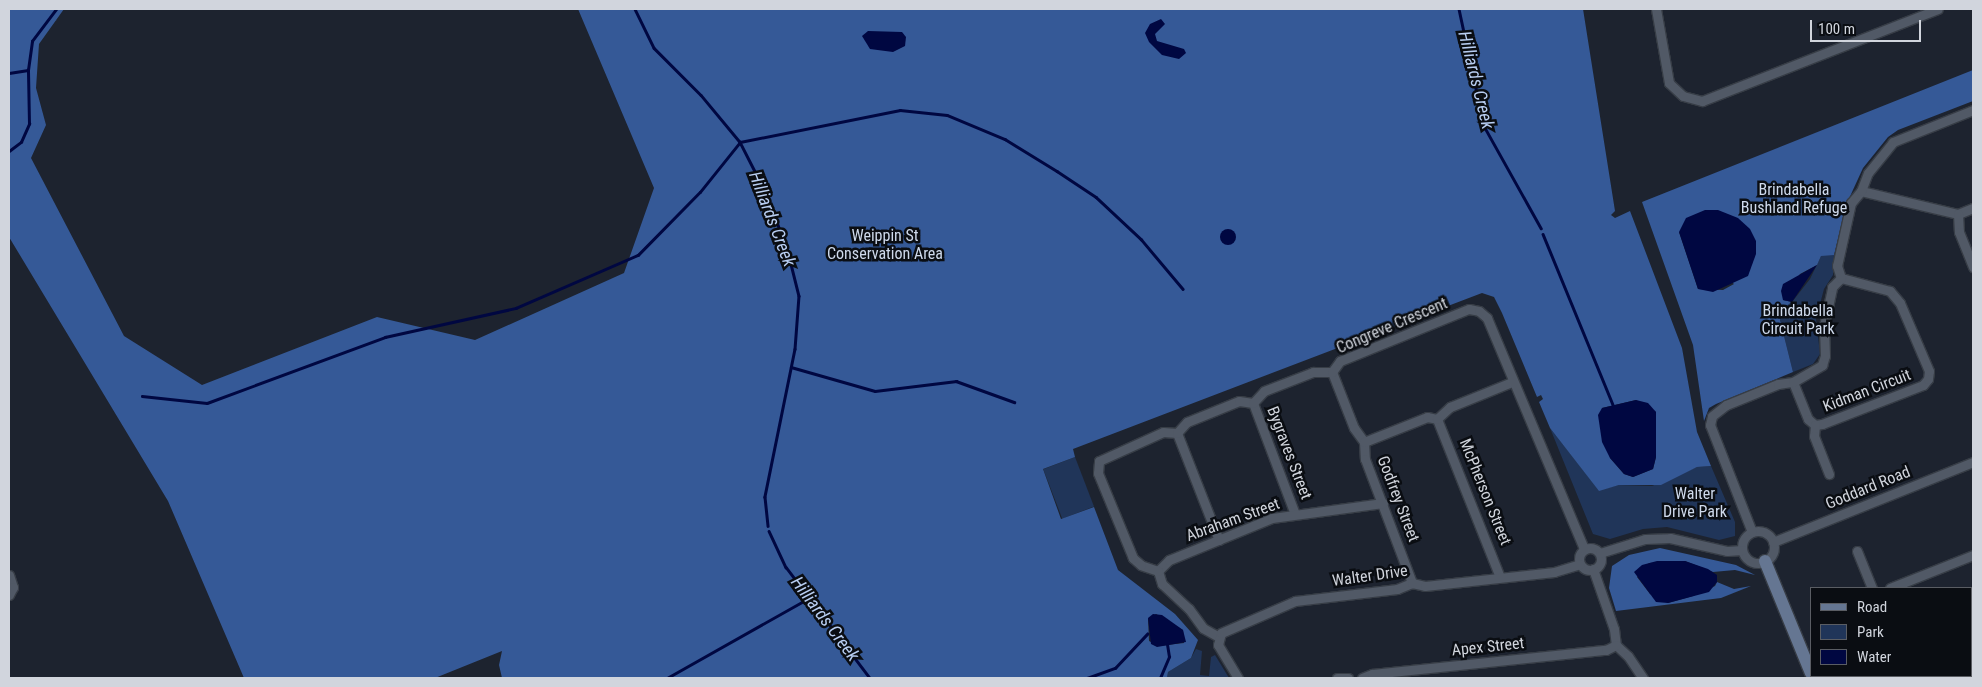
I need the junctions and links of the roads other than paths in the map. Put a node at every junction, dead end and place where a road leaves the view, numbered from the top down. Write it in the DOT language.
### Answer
graph roads {
  1 [pos="1656,9"];
  2 [pos="1938,9"];
  3 [pos="1973,110"];
  4 [pos="1861,191"];
  5 [pos="1973,208"];
  6 [pos="1958,214"];
  7 [pos="1973,267"];
  8 [pos="1841,278"];
  9 [pos="1332,372"];
  10 [pos="1512,382"];
  11 [pos="1793,382"];
  12 [pos="1253,403"];
  13 [pos="1437,419"];
  14 [pos="1815,425"];
  15 [pos="1177,433"];
  16 [pos="1364,442"];
  17 [pos="1973,462"];
  18 [pos="1830,474"];
  19 [pos="1383,503"];
  20 [pos="1295,514"];
  21 [pos="1752,532"];
  22 [pos="1219,540"];
  23 [pos="1773,542"];
  24 [pos="1584,549"];
  25 [pos="1742,550"];
  26 [pos="1857,551"];
  27 [pos="1600,553"];
  28 [pos="1973,555"];
  29 [pos="1766,561"];
  30 [pos="1580,564"];
  31 [pos="1593,569"];
  32 [pos="1158,571"];
  33 [pos="9,575"];
  34 [pos="1500,577"];
  35 [pos="1412,583"];
  36 [pos="1872,587"];
  37 [pos="1893,587"];
  38 [pos="10,594"];
  39 [pos="1219,636"];
  40 [pos="1616,645"];
  41 [pos="1810,671"];
  42 [pos="1238,678"];
  43 [pos="1337,678"];
  44 [pos="1348,678"];
  45 [pos="1362,678"];
  46 [pos="1643,678"];
  1 -- 2 [label="street"];
  3 -- 4 [label="street"];
  4 -- 6 [label="street"];
  4 -- 8 [label="street"];
  5 -- 6 [label="street"];
  6 -- 7 [label="street"];
  8 -- 11 [label="street"];
  8 -- 14 [label="street, Kidman Circuit"];
  9 -- 10 [label="street, Congreve Crescent"];
  9 -- 12 [label="street, Congreve Crescent"];
  9 -- 16 [label="street, Godfrey Street"];
  10 -- 13 [label="street"];
  10 -- 24 [label="street, Congreve Crescent"];
  11 -- 14 [label="street, Kidman Circuit"];
  11 -- 21 [label="street"];
  12 -- 15 [label="street"];
  12 -- 20 [label="street, Bygraves Street"];
  13 -- 16 [label="street"];
  13 -- 34 [label="street, McPherson Street"];
  14 -- 18 [label="street, Kidman Circuit"];
  15 -- 22 [label="street"];
  15 -- 32 [label="street"];
  16 -- 19 [label="street, Godfrey Street"];
  17 -- 23 [label="street, Goddard Road"];
  19 -- 20 [label="street, Abraham Street"];
  19 -- 35 [label="street, Godfrey Street"];
  20 -- 22 [label="street, Abraham Street"];
  21 -- 23 [label="street"];
  21 -- 25 [label="street"];
  22 -- 32 [label="street, Abraham Street"];
  23 -- 29 [label="street"];
  24 -- 27 [label="street"];
  24 -- 30 [label="street"];
  25 -- 27 [label="street"];
  25 -- 29 [label="street"];
  26 -- 36 [label="street"];
  27 -- 31 [label="street"];
  28 -- 37 [label="street"];
  29 -- 41 [label="street"];
  30 -- 31 [label="street"];
  30 -- 34 [label="street, Walter Drive"];
  31 -- 40 [label="street"];
  32 -- 39 [label="street"];
  33 -- 38 [label="street"];
  34 -- 35 [label="street, Walter Drive"];
  35 -- 39 [label="street, Walter Drive"];
  39 -- 42 [label="street"];
  40 -- 45 [label="street, Apex Street"];
  40 -- 46 [label="street"];
  43 -- 44 [label="street"];
}
